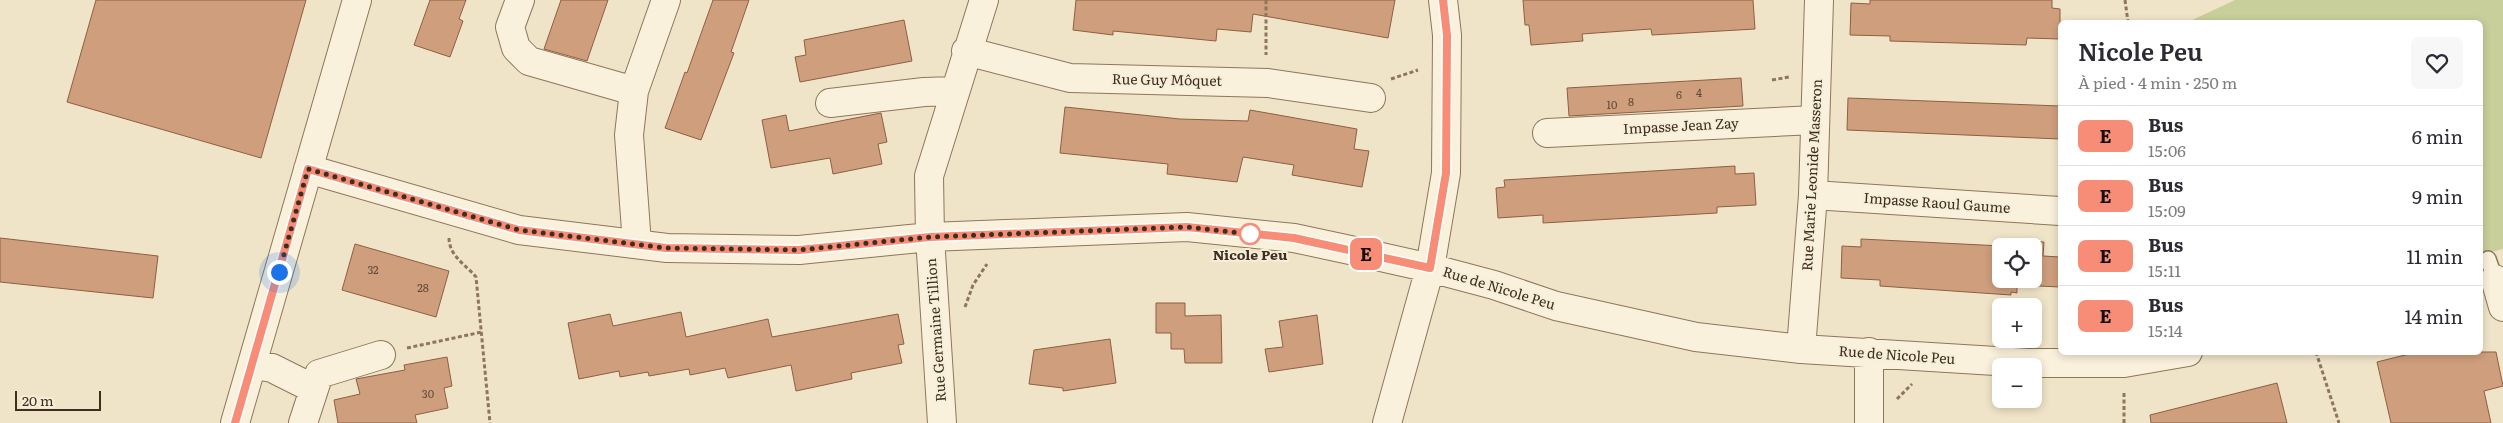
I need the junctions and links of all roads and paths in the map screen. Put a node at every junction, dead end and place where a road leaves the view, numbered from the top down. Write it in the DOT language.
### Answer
graph roads {
  1 [pos="357,0"];
  2 [pos="520,0"];
  3 [pos="666,0"];
  4 [pos="984,0"];
  5 [pos="1266,0"];
  6 [pos="1443,0"];
  7 [pos="1819,0"];
  8 [pos="2125,0"];
  9 [pos="2128,20"];
  10 [pos="966,51"];
  11 [pos="1266,58"];
  12 [pos="1447,70"];
  13 [pos="1380,89"];
  14 [pos="634,91"];
  15 [pos="954,91"];
  16 [pos="830,103"];
  17 [pos="1815,120"];
  18 [pos="1547,133"];
  19 [pos="308,169"];
  20 [pos="1813,195"];
  21 [pos="2058,211"];
  22 [pos="450,230"];
  23 [pos="930,237"];
  24 [pos="637,244"];
  25 [pos="988,262"];
  26 [pos="1430,268"];
  27 [pos="2491,274"];
  28 [pos="2503,307"];
  29 [pos="963,311"];
  30 [pos="482,332"];
  31 [pos="1800,349"];
  32 [pos="1869,352"];
  33 [pos="381,355"];
  34 [pos="2171,355"];
  35 [pos="2317,355"];
  36 [pos="1939,357"];
  37 [pos="252,364"];
  38 [pos="312,388"];
  39 [pos="1894,402"];
  40 [pos="234,423"];
  41 [pos="303,423"];
  42 [pos="490,423"];
  43 [pos="941,423"];
  44 [pos="1387,423"];
  45 [pos="1869,423"];
  46 [pos="2339,423"];
  1 -- 19 [label="street"];
  2 -- 14 [label="street"];
  3 -- 14 [label="street"];
  4 -- 10 [label="street"];
  5 -- 11 [label="path"];
  6 -- 12 [label="street"];
  7 -- 17 [label="street, Rue Marie Leonide Masseron"];
  8 -- 9 [label="path"];
  10 -- 13 [label="street, Rue Guy Môquet"];
  10 -- 15 [label="street"];
  12 -- 13 [label="path"];
  12 -- 26 [label="street"];
  14 -- 24 [label="street"];
  15 -- 16 [label="street"];
  15 -- 23 [label="street"];
  17 -- 18 [label="street, Impasse Jean Zay"];
  17 -- 20 [label="street, Rue Marie Leonide Masseron"];
  19 -- 24 [label="street, Rue de Nicole Peu"];
  19 -- 37 [label="street"];
  20 -- 21 [label="street, Impasse Raoul Gaume"];
  20 -- 31 [label="street, Rue Marie Leonide Masseron"];
  22 -- 30 [label="path"];
  23 -- 24 [label="street, Rue de Nicole Peu"];
  23 -- 26 [label="street, Rue de Nicole Peu"];
  23 -- 43 [label="street, Rue Germaine Tillion"];
  25 -- 29 [label="path"];
  26 -- 31 [label="street, Rue de Nicole Peu"];
  26 -- 44 [label="street"];
  27 -- 28 [label="street"];
  30 -- 33 [label="path"];
  30 -- 42 [label="path"];
  31 -- 32 [label="street, Rue de Nicole Peu"];
  32 -- 36 [label="street, Rue de Nicole Peu"];
  32 -- 45 [label="street"];
  33 -- 38 [label="street"];
  34 -- 36 [label="street, Rue de Nicole Peu"];
  35 -- 46 [label="path"];
  36 -- 39 [label="path"];
  37 -- 38 [label="street"];
  37 -- 40 [label="street"];
  38 -- 41 [label="street"];
}
